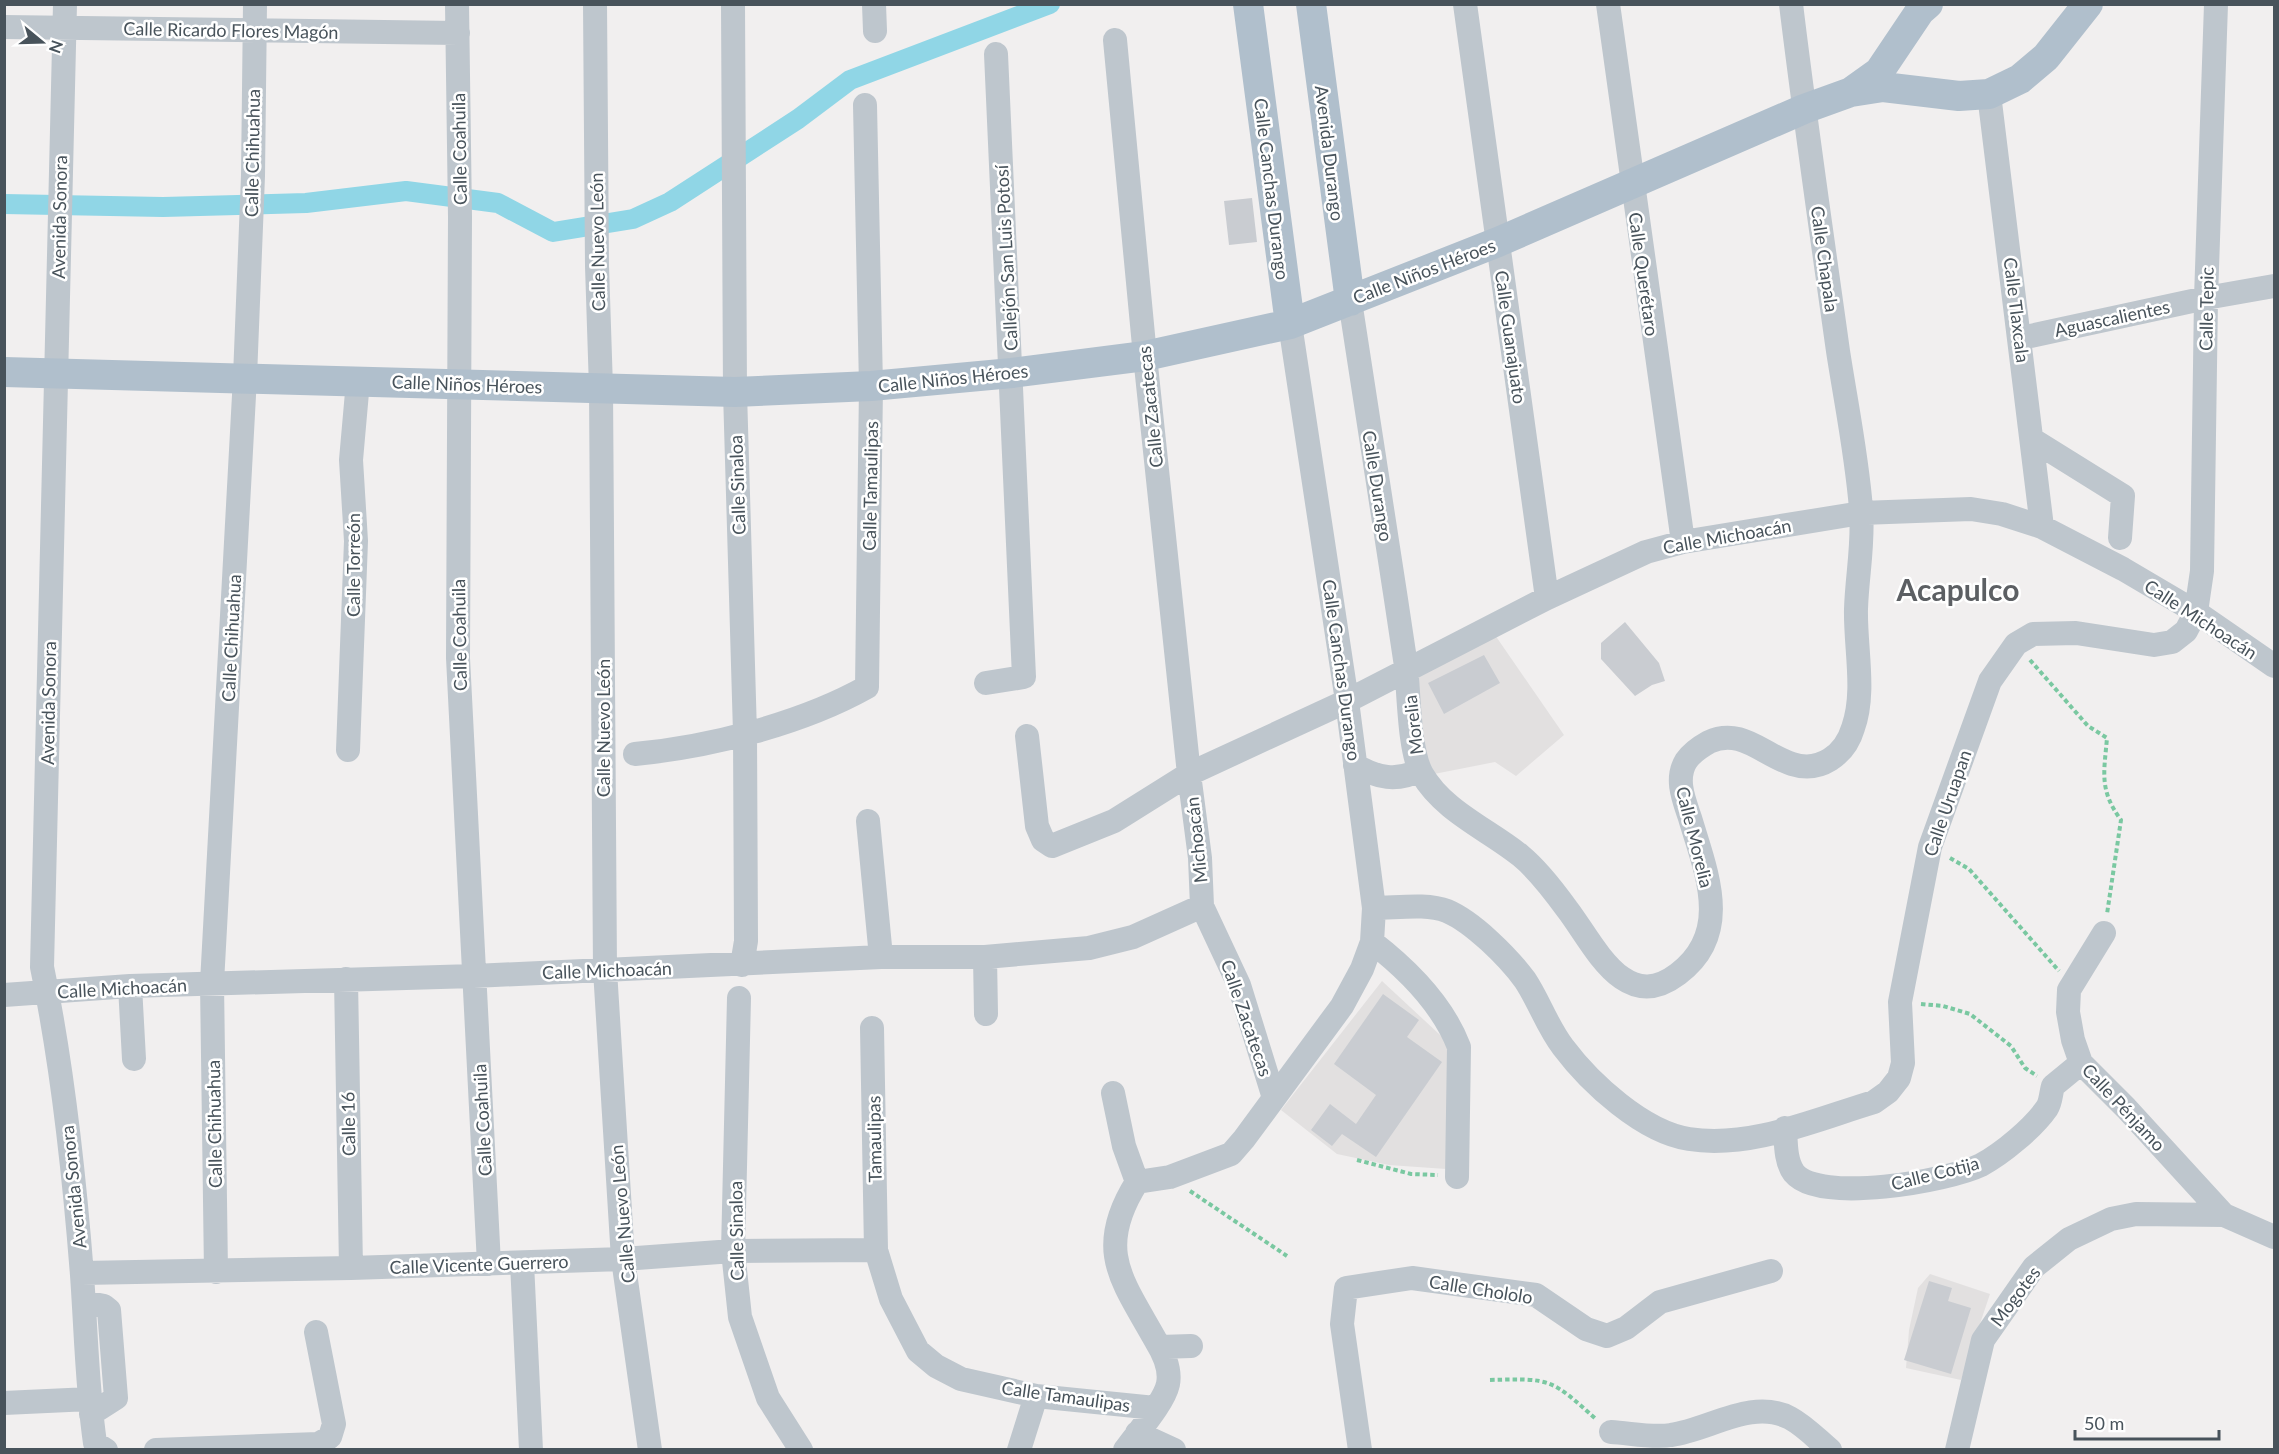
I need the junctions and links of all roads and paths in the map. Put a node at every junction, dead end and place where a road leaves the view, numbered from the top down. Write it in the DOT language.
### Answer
graph roads {
  1 [pos="255,4"];
  2 [pos="458,4"];
  3 [pos="595,4"];
  4 [pos="734,4"];
  5 [pos="874,4"];
  6 [pos="1248,4"];
  7 [pos="1311,4"];
  8 [pos="1465,4"];
  9 [pos="1608,4"];
  10 [pos="1791,4"];
  11 [pos="1928,4"];
  12 [pos="2216,4"];
  13 [pos="2084,6"];
  14 [pos="65,16"];
  15 [pos="4,27"];
  16 [pos="255,30"];
  17 [pos="875,31"];
  18 [pos="458,33"];
  19 [pos="1115,40"];
  20 [pos="996,54"];
  21 [pos="1891,57"];
  22 [pos="1904,88"];
  23 [pos="1851,92"];
  24 [pos="1989,94"];
  25 [pos="865,105"];
  26 [pos="1804,108"];
  27 [pos="1631,183"];
  28 [pos="1498,242"];
  29 [pos="2274,286"];
  30 [pos="2206,298"];
  31 [pos="1350,300"];
  32 [pos="1290,324"];
  33 [pos="2021,338"];
  34 [pos="1145,356"];
  35 [pos="4,372"];
  36 [pos="1012,373"];
  37 [pos="56,374"];
  38 [pos="245,377"];
  39 [pos="358,381"];
  40 [pos="457,384"];
  41 [pos="871,386"];
  42 [pos="601,388"];
  43 [pos="735,392"];
  44 [pos="2033,440"];
  45 [pos="1862,513"];
  46 [pos="2043,527"];
  47 [pos="2120,538"];
  48 [pos="1683,542"];
  49 [pos="1547,598"];
  50 [pos="2196,612"];
  51 [pos="2016,644"];
  52 [pos="2273,668"];
  53 [pos="1406,671"];
  54 [pos="986,683"];
  55 [pos="1347,701"];
  56 [pos="745,733"];
  57 [pos="1027,736"];
  58 [pos="348,750"];
  59 [pos="635,754"];
  60 [pos="1355,765"];
  61 [pos="1189,774"];
  62 [pos="1422,774"];
  63 [pos="868,821"];
  64 [pos="1930,847"];
  65 [pos="1202,906"];
  66 [pos="1374,908"];
  67 [pos="2104,933"];
  68 [pos="1372,942"];
  69 [pos="881,957"];
  70 [pos="986,957"];
  71 [pos="742,964"];
  72 [pos="605,970"];
  73 [pos="474,976"];
  74 [pos="346,979"];
  75 [pos="212,983"];
  76 [pos="130,986"];
  77 [pos="2069,990"];
  78 [pos="47,992"];
  79 [pos="4,995"];
  80 [pos="739,998"];
  81 [pos="1900,1002"];
  82 [pos="986,1014"];
  83 [pos="872,1028"];
  84 [pos="134,1059"];
  85 [pos="2081,1063"];
  86 [pos="2052,1086"];
  87 [pos="1113,1094"];
  88 [pos="1274,1098"];
  89 [pos="1785,1128"];
  90 [pos="1357,1160"];
  91 [pos="1170,1177"];
  92 [pos="1457,1177"];
  93 [pos="1137,1182"];
  94 [pos="2224,1215"];
  95 [pos="2274,1237"];
  96 [pos="876,1250"];
  97 [pos="733,1251"];
  98 [pos="1287,1256"];
  99 [pos="623,1259"];
  100 [pos="522,1263"];
  101 [pos="489,1264"];
  102 [pos="351,1268"];
  103 [pos="1771,1270"];
  104 [pos="216,1272"];
  105 [pos="82,1273"];
  106 [pos="316,1332"];
  107 [pos="1191,1346"];
  108 [pos="1160,1347"];
  109 [pos="1491,1380"];
  110 [pos="1036,1396"];
  111 [pos="4,1403"];
  112 [pos="91,1407"];
  113 [pos="1155,1408"];
  114 [pos="1611,1432"];
  115 [pos="1131,1441"];
  116 [pos="106,1449"];
  117 [pos="156,1449"];
  118 [pos="531,1449"];
  119 [pos="650,1449"];
  120 [pos="801,1449"];
  121 [pos="1019,1449"];
  122 [pos="1174,1449"];
  123 [pos="1360,1449"];
  124 [pos="1830,1449"];
  125 [pos="1957,1449"];
  1 -- 16 [label="street, Calle Chihuahua"];
  2 -- 18 [label="street, Calle Coahuila"];
  3 -- 42 [label="street, Calle Nuevo León"];
  4 -- 43 [label="street, Calle Sinaloa"];
  5 -- 17 [label="street"];
  6 -- 32 [label="main road, Calle Canchas Durango"];
  7 -- 31 [label="main road, Avenida Durango"];
  8 -- 28 [label="street, Calle Guanajuato"];
  9 -- 27 [label="street, Calle Querétaro"];
  10 -- 26 [label="street, Calle Chapala"];
  11 -- 21 [label="main road, Calle Niños Héroes"];
  12 -- 30 [label="street, Calle Tepic"];
  13 -- 24 [label="main road, Calle Niños Héroes"];
  14 -- 15 [label="street, Calle Ricardo Flores Magón"];
  14 -- 16 [label="street, Calle Ricardo Flores Magón"];
  14 -- 37 [label="street, Avenida Sonora"];
  16 -- 18 [label="street, Calle Ricardo Flores Magón"];
  16 -- 38 [label="street, Calle Chihuahua"];
  18 -- 40 [label="street, Calle Coahuila"];
  19 -- 34 [label="street, Calle Zacatecas"];
  20 -- 36 [label="street, Callejón San Luis Potosí"];
  21 -- 22 [label="main road"];
  21 -- 23 [label="main road, Calle Niños Héroes"];
  22 -- 23 [label="main road, Calle Niños Héroes"];
  22 -- 24 [label="main road, Calle Niños Héroes"];
  23 -- 26 [label="main road, Calle Niños Héroes"];
  24 -- 33 [label="street, Calle Tlaxcala"];
  25 -- 41 [label="street, Calle Tamaulipas"];
  26 -- 27 [label="main road, Calle Niños Héroes"];
  26 -- 45 [label="street, Calle Chapala"];
  27 -- 28 [label="main road, Calle Niños Héroes"];
  27 -- 48 [label="street, Calle Querétaro"];
  28 -- 31 [label="main road, Calle Niños Héroes"];
  28 -- 49 [label="street, Calle Guanajuato"];
  29 -- 30 [label="street, Aguascalientes"];
  30 -- 33 [label="street, Aguascalientes"];
  30 -- 50 [label="street, Calle Tepic"];
  31 -- 32 [label="main road, Calle Niños Héroes"];
  31 -- 53 [label="street, Calle Durango"];
  32 -- 34 [label="main road, Calle Niños Héroes"];
  32 -- 55 [label="street, Calle Canchas Durango"];
  33 -- 44 [label="street, Calle Tlaxcala"];
  34 -- 36 [label="main road, Calle Niños Héroes"];
  34 -- 61 [label="street, Calle Zacatecas"];
  35 -- 37 [label="main road, Calle Niños Héroes"];
  36 -- 41 [label="main road, Calle Niños Héroes"];
  36 -- 54 [label="street, Callejón San Luis Potosí"];
  37 -- 38 [label="main road, Calle Niños Héroes"];
  37 -- 78 [label="street, Avenida Sonora"];
  38 -- 39 [label="main road, Calle Niños Héroes"];
  38 -- 75 [label="street, Calle Chihuahua"];
  39 -- 40 [label="main road, Calle Niños Héroes"];
  39 -- 58 [label="street, Calle Torreón"];
  40 -- 42 [label="main road, Calle Niños Héroes"];
  40 -- 73 [label="street, Calle Coahuila"];
  41 -- 43 [label="main road, Calle Niños Héroes"];
  41 -- 56 [label="street, Calle Tamaulipas"];
  42 -- 43 [label="main road, Calle Niños Héroes"];
  42 -- 72 [label="street, Calle Nuevo León"];
  43 -- 56 [label="street, Calle Sinaloa"];
  44 -- 46 [label="street, Calle Tlaxcala"];
  44 -- 47 [label="street"];
  45 -- 46 [label="street, Calle Michoacán"];
  45 -- 48 [label="street, Calle Michoacán"];
  45 -- 62 [label="street, Calle Morelia"];
  46 -- 50 [label="street, Calle Michoacán"];
  48 -- 49 [label="street, Calle Michoacán"];
  49 -- 53 [label="street, Calle Michoacán"];
  50 -- 51 [label="street"];
  50 -- 52 [label="street, Calle Michoacán"];
  51 -- 64 [label="street, Calle Uruapan"];
  51 -- 67 [label="path"];
  53 -- 55 [label="street, Calle Michoacán"];
  53 -- 62 [label="street, Morelia"];
  55 -- 60 [label="street, Calle Canchas Durango"];
  55 -- 61 [label="street, Calle Michoacán"];
  56 -- 59 [label="street"];
  56 -- 71 [label="street, Calle Sinaloa"];
  57 -- 61 [label="street, Calle Michoacán"];
  60 -- 62 [label="street"];
  60 -- 66 [label="street, Calle Canchas Durango"];
  61 -- 65 [label="street, Michoacán"];
  63 -- 69 [label="street"];
  64 -- 77 [label="path"];
  64 -- 81 [label="street, Calle Uruapan"];
  65 -- 70 [label="street, Calle Michoacán"];
  65 -- 88 [label="street, Calle Zacatecas"];
  66 -- 68 [label="street, Calle Canchas Durango"];
  66 -- 89 [label="street, Calle Uruapan"];
  67 -- 77 [label="street"];
  68 -- 88 [label="street, Calle Canchas Durango"];
  68 -- 92 [label="street"];
  69 -- 70 [label="street, Calle Michoacán"];
  69 -- 71 [label="street, Calle Michoacán"];
  70 -- 82 [label="street"];
  71 -- 72 [label="street, Calle Michoacán"];
  72 -- 73 [label="street, Calle Michoacán"];
  72 -- 99 [label="street, Calle Nuevo León"];
  73 -- 74 [label="street, Calle Michoacán"];
  73 -- 101 [label="street, Calle Coahuila"];
  74 -- 75 [label="street, Calle Michoacán"];
  74 -- 102 [label="street, Calle 16"];
  75 -- 76 [label="street, Calle Michoacán"];
  75 -- 104 [label="street, Calle Chihuahua"];
  76 -- 78 [label="street, Calle Michoacán"];
  76 -- 84 [label="street"];
  77 -- 85 [label="street, Calle Pénjamo"];
  78 -- 79 [label="street, Calle Michoacán"];
  78 -- 105 [label="street, Avenida Sonora"];
  80 -- 97 [label="street, Calle Sinaloa"];
  81 -- 86 [label="path"];
  81 -- 89 [label="street, Calle Uruapan"];
  83 -- 96 [label="street, Tamaulipas"];
  85 -- 86 [label="street"];
  85 -- 94 [label="street, Calle Pénjamo"];
  86 -- 89 [label="street, Calle Cotija"];
  87 -- 93 [label="street"];
  88 -- 91 [label="street, Calle Canchas Durango"];
  90 -- 92 [label="path"];
  91 -- 93 [label="street, Calle Canchas Durango"];
  91 -- 98 [label="path"];
  93 -- 108 [label="street"];
  94 -- 95 [label="street, Calle Pénjamo"];
  94 -- 125 [label="street, Mogotes"];
  96 -- 97 [label="street, Calle Vicente Guerrero"];
  96 -- 110 [label="street, Calle Tamaulipas"];
  97 -- 99 [label="street, Calle Vicente Guerrero"];
  97 -- 120 [label="street, Calle Sinaloa"];
  99 -- 100 [label="street, Calle Vicente Guerrero"];
  99 -- 119 [label="street, Calle Nuevo León"];
  100 -- 101 [label="street, Calle Vicente Guerrero"];
  100 -- 118 [label="street"];
  101 -- 102 [label="street, Calle Vicente Guerrero"];
  102 -- 104 [label="street, Calle Vicente Guerrero"];
  103 -- 123 [label="street, Calle Chololo"];
  104 -- 105 [label="street, Calle Vicente Guerrero"];
  105 -- 112 [label="street, Avenida Sonora"];
  106 -- 117 [label="street"];
  107 -- 108 [label="street"];
  108 -- 113 [label="street"];
  109 -- 114 [label="path"];
  110 -- 113 [label="street, Calle Tamaulipas"];
  110 -- 121 [label="street"];
  111 -- 112 [label="street"];
  112 -- 116 [label="street, Avenida Sonora"];
  113 -- 115 [label="street"];
  114 -- 124 [label="street"];
  115 -- 122 [label="street"];
}
